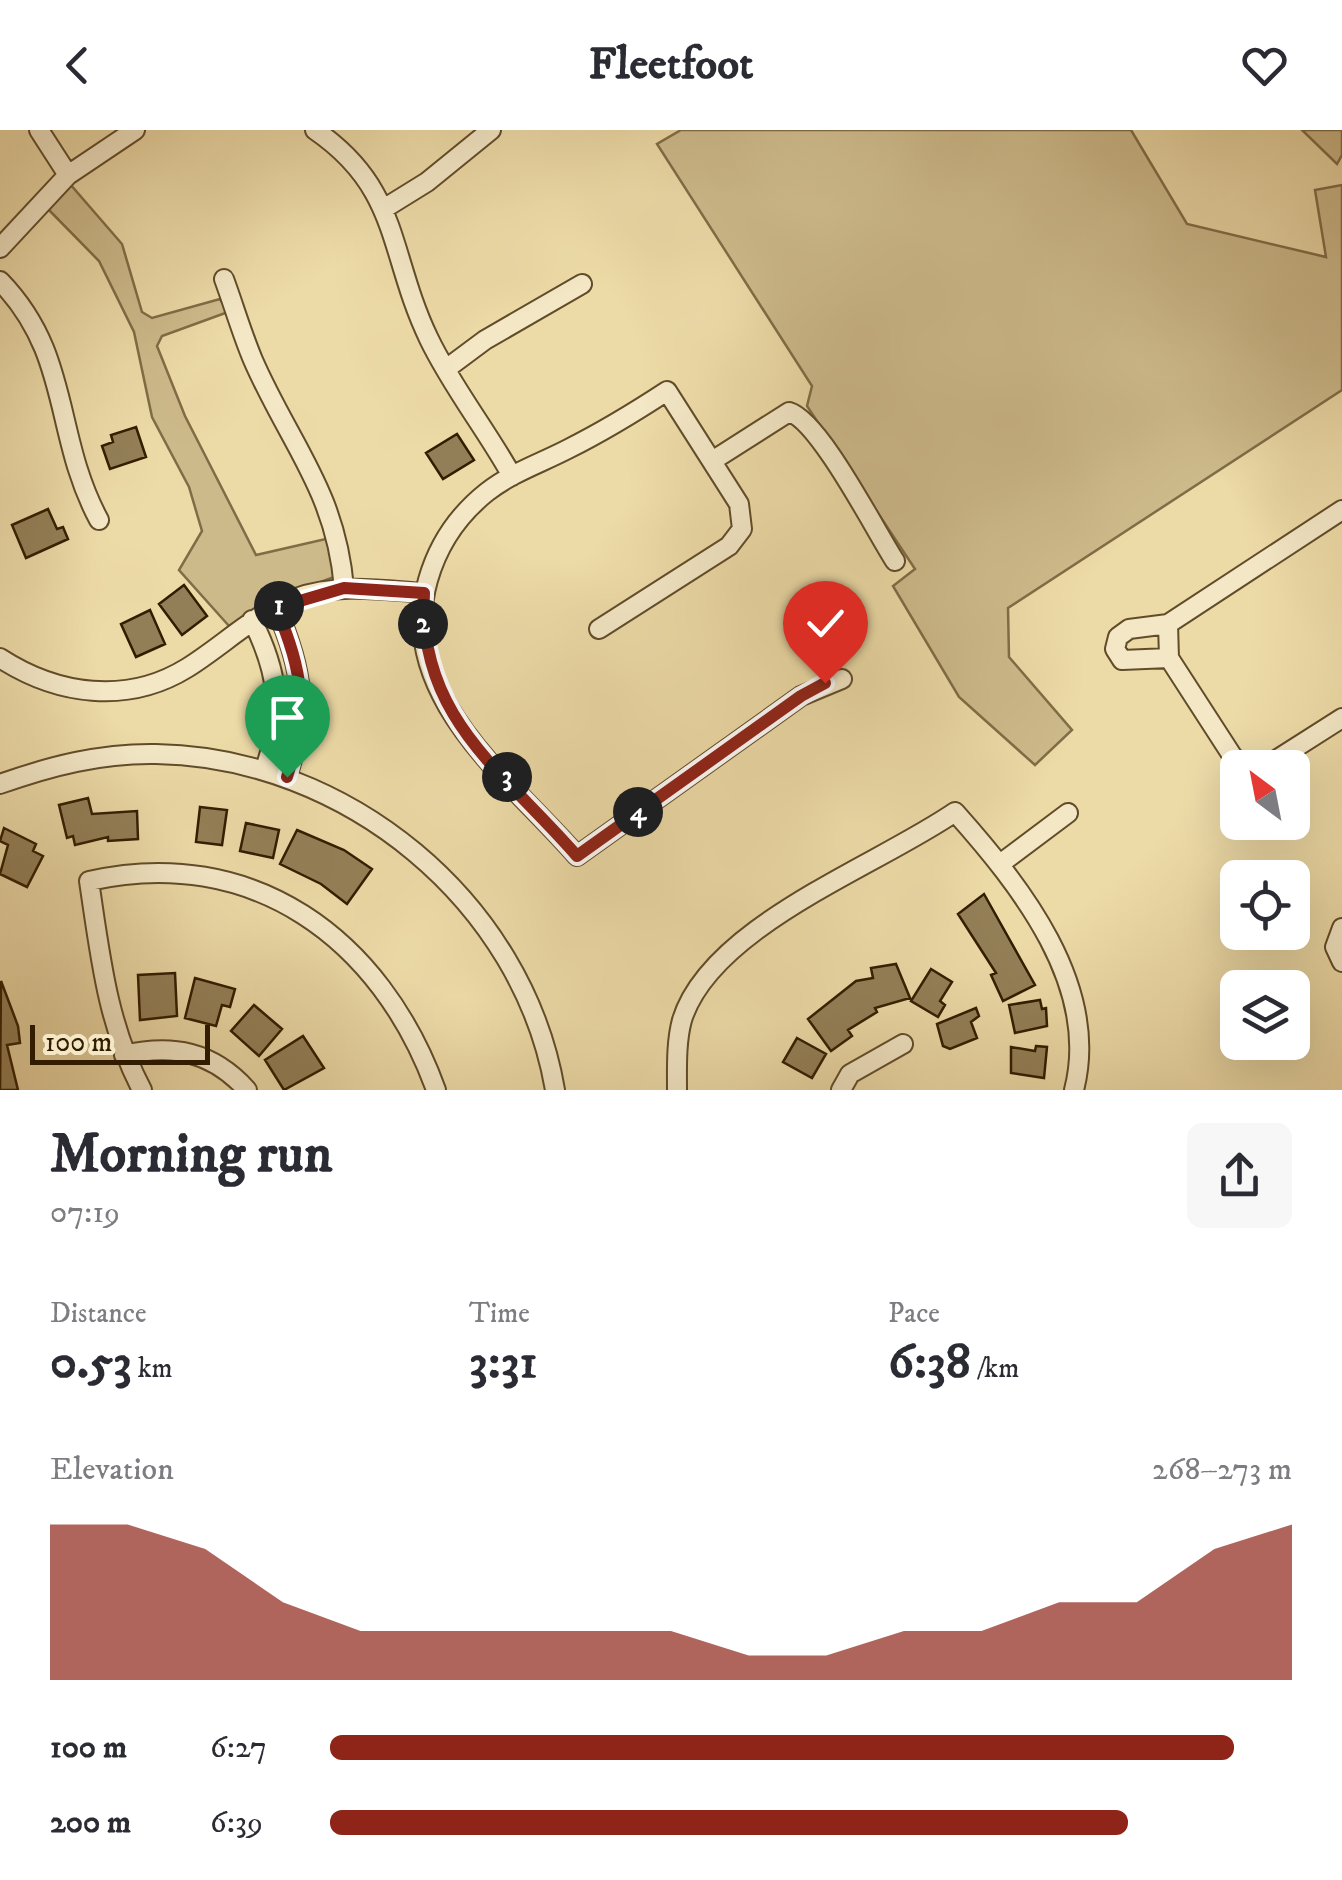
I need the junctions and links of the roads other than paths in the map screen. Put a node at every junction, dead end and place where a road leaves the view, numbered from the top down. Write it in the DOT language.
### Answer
graph roads {
  1 [pos="39,130"];
  2 [pos="135,130"];
  3 [pos="314,130"];
  4 [pos="491,130"];
  5 [pos="68,175"];
  6 [pos="385,208"];
  7 [pos="0,248"];
  8 [pos="224,279"];
  9 [pos="0,281"];
  10 [pos="582,284"];
  11 [pos="446,368"];
  12 [pos="712,462"];
  13 [pos="512,476"];
  14 [pos="1342,510"];
  15 [pos="99,520"];
  16 [pos="895,561"];
  17 [pos="344,588"];
  18 [pos="424,593"];
  19 [pos="276,608"];
  20 [pos="252,620"];
  21 [pos="1168,624"];
  22 [pos="600,629"];
  23 [pos="1167,651"];
  24 [pos="8,663"];
  25 [pos="842,679"];
  26 [pos="1342,718"];
  27 [pos="1229,750"];
  28 [pos="1291,750"];
  29 [pos="265,768"];
  30 [pos="287,777"];
  31 [pos="0,784"];
  32 [pos="1068,812"];
  33 [pos="1000,864"];
  34 [pos="1342,928"];
  35 [pos="1342,962"];
  36 [pos="903,1044"];
  37 [pos="124,1055"];
  38 [pos="1078,1089"];
  39 [pos="142,1090"];
  40 [pos="246,1090"];
  41 [pos="436,1090"];
  42 [pos="555,1090"];
  43 [pos="677,1090"];
  44 [pos="841,1090"];
  1 -- 5 [label="street"];
  2 -- 5 [label="street"];
  3 -- 6 [label="street"];
  4 -- 6 [label="street"];
  5 -- 7 [label="street"];
  6 -- 11 [label="street"];
  8 -- 17 [label="street"];
  9 -- 15 [label="street"];
  10 -- 11 [label="street"];
  11 -- 13 [label="street"];
  12 -- 13 [label="street"];
  12 -- 16 [label="street"];
  12 -- 22 [label="street"];
  13 -- 18 [label="street"];
  14 -- 21 [label="street"];
  17 -- 18 [label="street"];
  17 -- 19 [label="street"];
  18 -- 25 [label="street"];
  19 -- 20 [label="street"];
  19 -- 30 [label="street"];
  20 -- 24 [label="street"];
  20 -- 29 [label="street"];
  21 -- 23 [label="street"];
  21 -- 23 [label="street"];
  23 -- 27 [label="street"];
  26 -- 28 [label="street"];
  29 -- 30 [label="street"];
  29 -- 31 [label="street"];
  30 -- 42 [label="street"];
  32 -- 33 [label="street"];
  33 -- 38 [label="street"];
  33 -- 43 [label="street"];
  34 -- 35 [label="street"];
  36 -- 44 [label="street"];
  37 -- 39 [label="street"];
  37 -- 40 [label="street"];
  37 -- 41 [label="street"];
}
